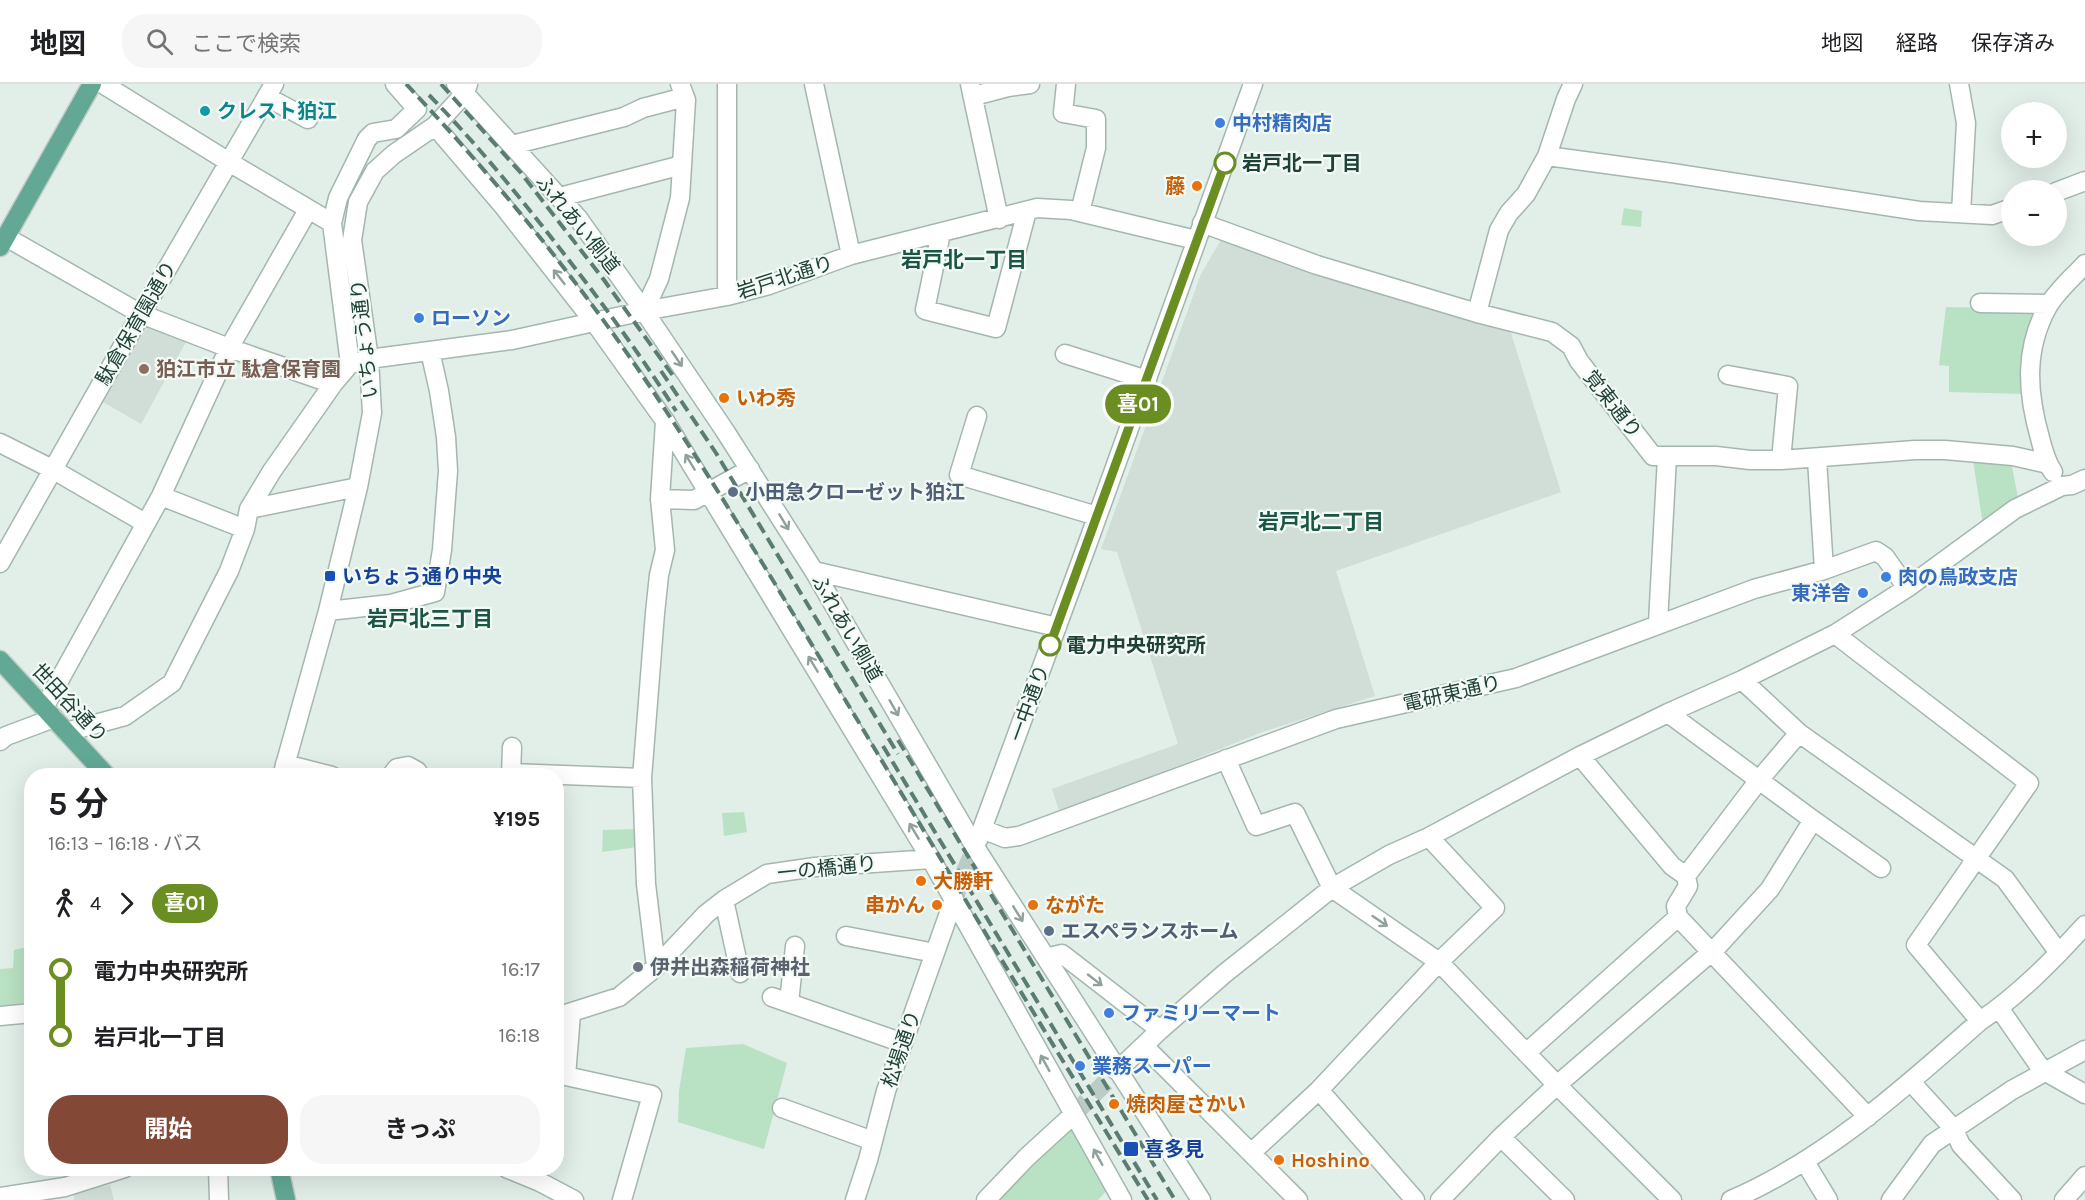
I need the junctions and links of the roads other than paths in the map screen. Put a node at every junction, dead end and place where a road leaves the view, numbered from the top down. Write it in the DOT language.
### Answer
graph roads {
  1 [pos="92,84"];
  2 [pos="102,84"];
  3 [pos="395,84"];
  4 [pos="727,84"];
  5 [pos="814,84"];
  6 [pos="1030,84"];
  7 [pos="1066,84"];
  8 [pos="1253,84"];
  9 [pos="1573,84"];
  10 [pos="1959,84"];
  11 [pos="463,87"];
  12 [pos="270,90"];
  13 [pos="972,90"];
  14 [pos="682,91"];
  15 [pos="308,119"];
  16 [pos="435,126"];
  17 [pos="512,145"];
  18 [pos="1547,156"];
  19 [pos="229,162"];
  20 [pos="682,165"];
  21 [pos="2085,181"];
  22 [pos="2067,188"];
  23 [pos="560,197"];
  24 [pos="308,210"];
  25 [pos="1027,211"];
  26 [pos="1080,212"];
  27 [pos="2001,212"];
  28 [pos="1961,213"];
  29 [pos="999,219"];
  30 [pos="332,223"];
  31 [pos="1199,232"];
  32 [pos="941,233"];
  33 [pos="3,242"];
  34 [pos="851,255"];
  35 [pos="2085,264"];
  36 [pos="727,296"];
  37 [pos="1980,303"];
  38 [pos="2049,304"];
  39 [pos="644,311"];
  40 [pos="141,314"];
  41 [pos="1477,314"];
  42 [pos="596,323"];
  43 [pos="229,348"];
  44 [pos="430,351"];
  45 [pos="1065,354"];
  46 [pos="369,359"];
  47 [pos="350,364"];
  48 [pos="1728,375"];
  49 [pos="1147,380"];
  50 [pos="333,384"];
  51 [pos="977,416"];
  52 [pos="665,421"];
  53 [pos="0,443"];
  54 [pos="1667,457"];
  55 [pos="1817,459"];
  56 [pos="1781,460"];
  57 [pos="2048,464"];
  58 [pos="52,469"];
  59 [pos="750,470"];
  60 [pos="2085,478"];
  61 [pos="2062,486"];
  62 [pos="358,487"];
  63 [pos="708,493"];
  64 [pos="161,496"];
  65 [pos="660,499"];
  66 [pos="249,510"];
  67 [pos="1097,516"];
  68 [pos="145,523"];
  69 [pos="245,529"];
  70 [pos="0,562"];
  71 [pos="1824,570"];
  72 [pos="814,571"];
  73 [pos="1907,588"];
  74 [pos="328,611"];
  75 [pos="1659,623"];
  76 [pos="1057,627"];
  77 [pos="1835,634"];
  78 [pos="0,660"];
  79 [pos="1742,680"];
  80 [pos="49,713"];
  81 [pos="1668,713"];
  82 [pos="66,732"];
  83 [pos="1799,733"];
  84 [pos="0,741"];
  85 [pos="512,747"];
  86 [pos="1580,756"];
  87 [pos="1226,759"];
  88 [pos="100,768"];
  89 [pos="285,768"];
  90 [pos="397,768"];
  91 [pos="414,768"];
  92 [pos="511,768"];
  93 [pos="564,776"];
  94 [pos="642,778"];
  95 [pos="1759,780"];
  96 [pos="1813,820"];
  97 [pos="982,829"];
  98 [pos="1429,837"];
  99 [pos="975,847"];
  100 [pos="931,859"];
  101 [pos="1976,860"];
  102 [pos="1881,868"];
  103 [pos="1686,876"];
  104 [pos="1332,888"];
  105 [pos="954,899"];
  106 [pos="724,900"];
  107 [pos="1678,917"];
  108 [pos="2085,925"];
  109 [pos="846,936"];
  110 [pos="795,946"];
  111 [pos="1711,952"];
  112 [pos="935,953"];
  113 [pos="2059,953"];
  114 [pos="1046,958"];
  115 [pos="1439,962"];
  116 [pos="656,967"];
  117 [pos="740,973"];
  118 [pos="772,997"];
  119 [pos="789,1003"];
  120 [pos="1999,1008"];
  121 [pos="24,1014"];
  122 [pos="564,1015"];
  123 [pos="0,1016"];
  124 [pos="1980,1021"];
  125 [pos="1160,1030"];
  126 [pos="903,1043"];
  127 [pos="1144,1046"];
  128 [pos="2085,1050"];
  129 [pos="1526,1053"];
  130 [pos="1117,1071"];
  131 [pos="2046,1072"];
  132 [pos="1911,1082"];
  133 [pos="1557,1085"];
  134 [pos="1319,1090"];
  135 [pos="2085,1094"];
  136 [pos="782,1108"];
  137 [pos="1074,1114"];
  138 [pos="1868,1117"];
  139 [pos="1953,1128"];
  140 [pos="1501,1137"];
  141 [pos="873,1141"];
  142 [pos="1251,1153"];
  143 [pos="1805,1162"];
  144 [pos="100,1176"];
  145 [pos="218,1176"];
  146 [pos="281,1176"];
  147 [pos="525,1176"];
  148 [pos="2085,1176"];
  149 [pos="1751,1196"];
  150 [pos="1893,1197"];
  151 [pos="2,1198"];
  152 [pos="219,1200"];
  153 [pos="286,1200"];
  154 [pos="574,1200"];
  155 [pos="622,1200"];
  156 [pos="855,1200"];
  157 [pos="986,1200"];
  158 [pos="1122,1200"];
  159 [pos="1201,1200"];
  160 [pos="1298,1200"];
  161 [pos="1415,1200"];
  162 [pos="1440,1200"];
  163 [pos="1565,1200"];
  164 [pos="1672,1200"];
  165 [pos="1731,1200"];
  166 [pos="1828,1200"];
  167 [pos="2012,1200"];
  168 [pos="2064,1200"];
  1 -- 33 [label="main road"];
  2 -- 19 [label="street"];
  3 -- 30 [label="street"];
  4 -- 36 [label="street"];
  5 -- 34 [label="street"];
  6 -- 13 [label="street"];
  7 -- 26 [label="street"];
  8 -- 31 [label="street, 一中通り"];
  9 -- 18 [label="street"];
  10 -- 28 [label="street"];
  11 -- 16 [label="street, いちょう通り"];
  11 -- 17 [label="street, ふれあい側道"];
  12 -- 15 [label="street"];
  12 -- 19 [label="street, 駄倉保育園通り"];
  13 -- 29 [label="street"];
  14 -- 17 [label="street"];
  14 -- 20 [label="street"];
  42 -- 16 [label="street, one-way"];
  16 -- 46 [label="street, いちょう通り"];
  17 -- 23 [label="street, ふれあい側道"];
  18 -- 28 [label="street"];
  18 -- 41 [label="street"];
  19 -- 24 [label="street"];
  19 -- 40 [label="street, 駄倉保育園通り"];
  20 -- 23 [label="street"];
  20 -- 39 [label="street"];
  21 -- 22 [label="street"];
  23 -- 39 [label="street, ふれあい側道"];
  24 -- 30 [label="street"];
  24 -- 43 [label="street"];
  25 -- 26 [label="street, 岩戸北通り"];
  25 -- 29 [label="street, 岩戸北通り"];
  25 -- 32 [label="street"];
  26 -- 31 [label="street, 岩戸北通り"];
  27 -- 28 [label="street"];
  29 -- 32 [label="street, 岩戸北通り"];
  30 -- 47 [label="street"];
  31 -- 41 [label="street, 覚東通り"];
  31 -- 49 [label="street, 一中通り"];
  32 -- 34 [label="street, 岩戸北通り"];
  33 -- 40 [label="street"];
  34 -- 36 [label="street, 岩戸北通り"];
  35 -- 38 [label="street"];
  36 -- 39 [label="street, 岩戸北通り"];
  37 -- 38 [label="street"];
  38 -- 57 [label="street"];
  39 -- 42 [label="street, 岩戸北通り"];
  39 -- 59 [label="street, ふれあい側道, one-way"];
  40 -- 43 [label="street"];
  40 -- 58 [label="street, 駄倉保育園通り"];
  41 -- 54 [label="street, 覚東通り"];
  42 -- 44 [label="street, 岩戸北通り"];
  42 -- 52 [label="street"];
  43 -- 50 [label="street"];
  43 -- 64 [label="street"];
  44 -- 46 [label="street, 岩戸北通り"];
  44 -- 74 [label="street"];
  45 -- 49 [label="street"];
  46 -- 47 [label="street, 岩戸北通り"];
  46 -- 62 [label="street, いちょう通り"];
  47 -- 50 [label="street"];
  48 -- 56 [label="street"];
  49 -- 67 [label="street, 一中通り"];
  50 -- 66 [label="street"];
  51 -- 67 [label="street"];
  63 -- 52 [label="street, one-way"];
  52 -- 65 [label="street"];
  53 -- 58 [label="street"];
  54 -- 56 [label="street"];
  54 -- 75 [label="street"];
  55 -- 56 [label="street"];
  55 -- 57 [label="street"];
  55 -- 71 [label="street"];
  57 -- 61 [label="street"];
  58 -- 68 [label="street"];
  58 -- 70 [label="street, 駄倉保育園通り"];
  59 -- 63 [label="street"];
  59 -- 72 [label="street, ふれあい側道, one-way"];
  60 -- 61 [label="street"];
  61 -- 73 [label="street"];
  62 -- 66 [label="street"];
  62 -- 74 [label="street, いちょう通り"];
  63 -- 65 [label="street"];
  100 -- 63 [label="street, one-way"];
  64 -- 68 [label="street"];
  64 -- 69 [label="street"];
  65 -- 94 [label="street"];
  66 -- 69 [label="street"];
  67 -- 76 [label="street, 一中通り"];
  68 -- 80 [label="street"];
  69 -- 82 [label="street"];
  71 -- 73 [label="street, 電研東通り"];
  71 -- 75 [label="street, 電研東通り"];
  72 -- 76 [label="street"];
  72 -- 99 [label="street, ふれあい側道, one-way"];
  73 -- 77 [label="street"];
  74 -- 89 [label="street, いちょう通り"];
  75 -- 87 [label="street, 電研東通り"];
  76 -- 97 [label="street, 一中通り"];
  77 -- 79 [label="street"];
  77 -- 101 [label="street"];
  78 -- 80 [label="main road, 世田谷通り"];
  79 -- 81 [label="street"];
  79 -- 83 [label="street"];
  80 -- 82 [label="main road, 世田谷通り"];
  80 -- 84 [label="street"];
  81 -- 86 [label="street"];
  81 -- 95 [label="street"];
  82 -- 88 [label="main road, 世田谷通り"];
  83 -- 95 [label="street"];
  83 -- 101 [label="street"];
  85 -- 92 [label="street"];
  86 -- 98 [label="street"];
  86 -- 103 [label="street"];
  87 -- 97 [label="street, 電研東通り"];
  87 -- 104 [label="street"];
  90 -- 91 [label="street"];
  93 -- 94 [label="street"];
  94 -- 116 [label="street"];
  95 -- 96 [label="street"];
  95 -- 103 [label="street"];
  96 -- 102 [label="street"];
  96 -- 111 [label="street"];
  97 -- 99 [label="street, 一中通り"];
  98 -- 104 [label="street"];
  98 -- 115 [label="street"];
  99 -- 114 [label="street, ふれあい側道, one-way"];
  100 -- 105 [label="street"];
  100 -- 106 [label="street, 一の橋通り"];
  101 -- 113 [label="street"];
  101 -- 124 [label="street"];
  103 -- 107 [label="street"];
  104 -- 115 [label="street, one-way"];
  104 -- 125 [label="street"];
  105 -- 112 [label="street, 松場通り"];
  137 -- 105 [label="street, one-way"];
  106 -- 116 [label="street, 一の橋通り"];
  106 -- 117 [label="street"];
  107 -- 111 [label="street"];
  107 -- 129 [label="street"];
  108 -- 113 [label="street"];
  109 -- 112 [label="street"];
  110 -- 119 [label="street"];
  111 -- 133 [label="street"];
  111 -- 138 [label="street"];
  112 -- 126 [label="street, 松場通り"];
  113 -- 120 [label="street"];
  114 -- 125 [label="street, one-way"];
  114 -- 130 [label="street, ふれあい側道"];
  115 -- 129 [label="street"];
  115 -- 134 [label="street"];
  116 -- 122 [label="street, 一の橋通り"];
  118 -- 119 [label="street"];
  119 -- 126 [label="street"];
  120 -- 124 [label="street"];
  120 -- 131 [label="street"];
  121 -- 123 [label="street"];
  122 -- 155 [label="street"];
  124 -- 132 [label="street"];
  125 -- 127 [label="street"];
  126 -- 141 [label="street, 松場通り"];
  127 -- 130 [label="street"];
  127 -- 142 [label="street"];
  128 -- 131 [label="street"];
  129 -- 133 [label="street"];
  130 -- 159 [label="street, ふれあい側道"];
  131 -- 135 [label="street"];
  131 -- 139 [label="street"];
  132 -- 138 [label="street"];
  132 -- 139 [label="street"];
  133 -- 140 [label="street"];
  133 -- 164 [label="street"];
  134 -- 142 [label="street"];
  134 -- 161 [label="street"];
  136 -- 141 [label="street"];
  137 -- 157 [label="street"];
  158 -- 137 [label="street, one-way"];
  138 -- 143 [label="street"];
  139 -- 150 [label="street"];
  139 -- 167 [label="street"];
  140 -- 162 [label="street"];
  140 -- 163 [label="street"];
  141 -- 156 [label="street, 松場通り"];
  142 -- 160 [label="street"];
  143 -- 149 [label="street"];
  143 -- 166 [label="street"];
  144 -- 151 [label="street"];
  145 -- 152 [label="street"];
  146 -- 153 [label="main road"];
  147 -- 154 [label="street"];
  148 -- 168 [label="street"];
  149 -- 165 [label="street"];
}
